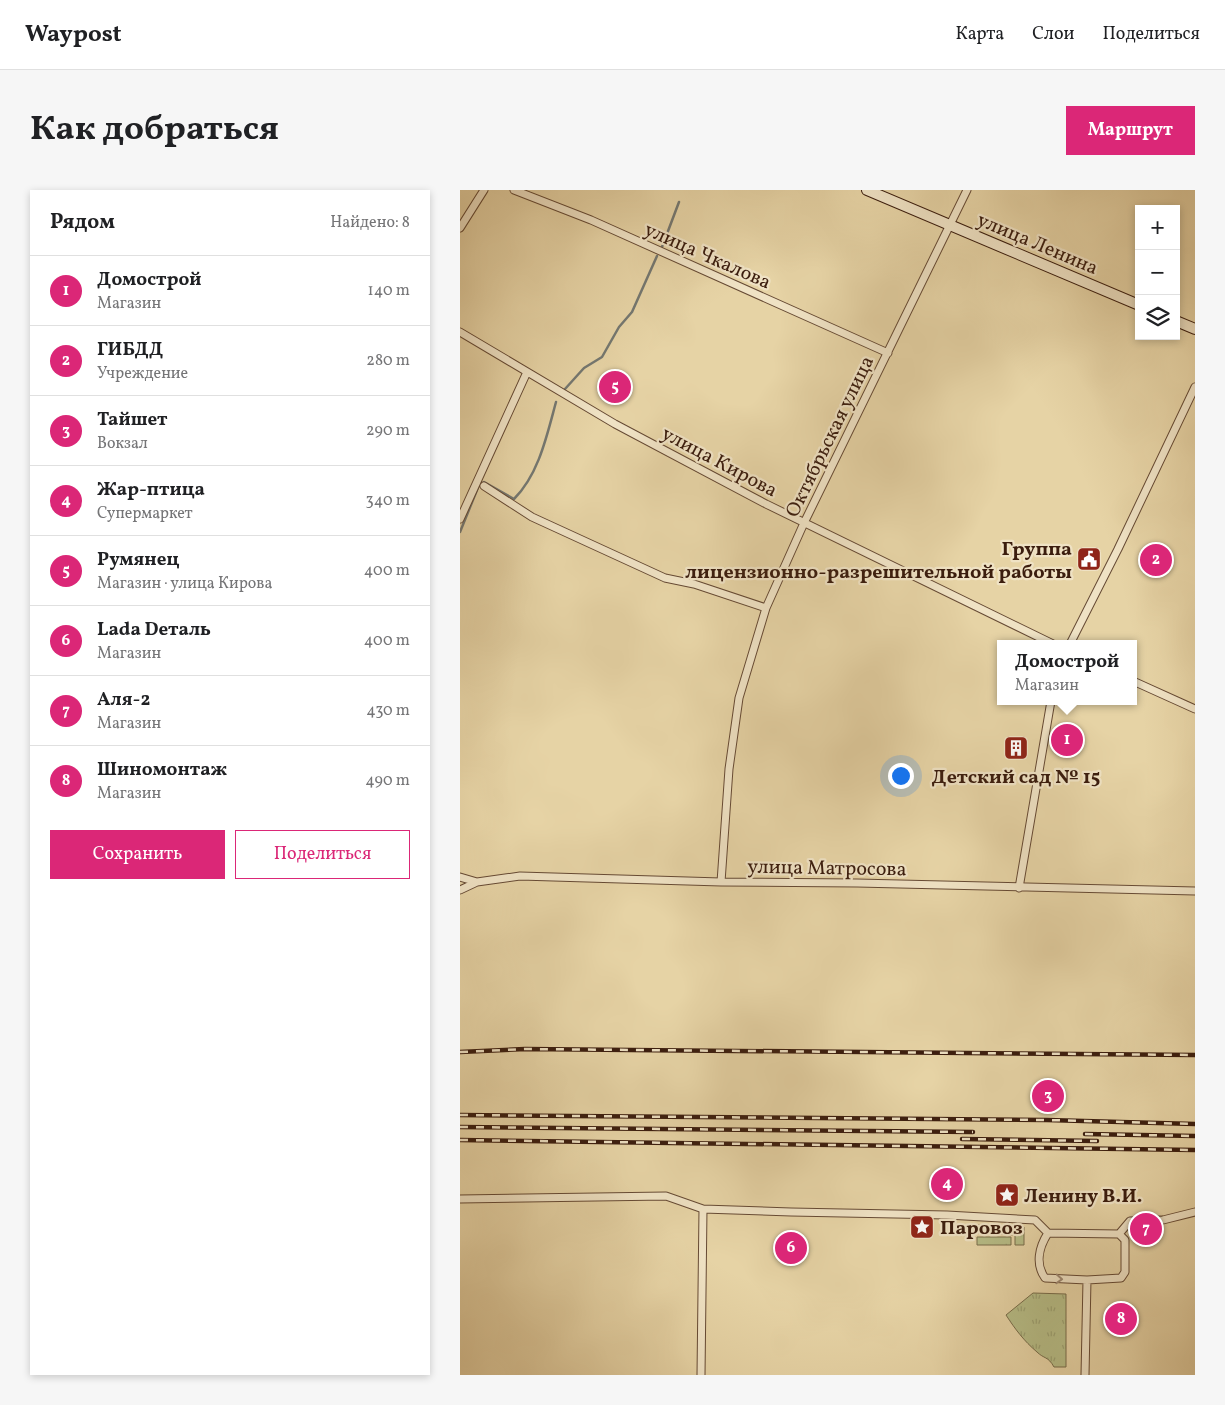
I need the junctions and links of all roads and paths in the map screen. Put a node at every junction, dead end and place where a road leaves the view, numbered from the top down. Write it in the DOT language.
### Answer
graph roads {
  1 [pos="484,190"];
  2 [pos="514,190"];
  3 [pos="867,190"];
  4 [pos="967,190"];
  5 [pos="951,225"];
  6 [pos="460,228"];
  7 [pos="1135,303"];
  8 [pos="1180,323"];
  9 [pos="1195,329"];
  10 [pos="460,332"];
  11 [pos="888,353"];
  12 [pos="527,372"];
  13 [pos="1195,387"];
  14 [pos="484,486"];
  15 [pos="460,519"];
  16 [pos="804,523"];
  17 [pos="766,608"];
  18 [pos="1045,640"];
  19 [pos="1072,640"];
  20 [pos="1137,682"];
  21 [pos="1050,705"];
  22 [pos="1195,709"];
  23 [pos="460,877"];
  24 [pos="477,882"];
  25 [pos="721,882"];
  26 [pos="1019,888"];
  27 [pos="460,890"];
  28 [pos="1195,891"];
  29 [pos="460,1199"];
  30 [pos="703,1209"];
  31 [pos="1195,1212"];
  32 [pos="1048,1233"];
  33 [pos="1119,1234"];
  34 [pos="1087,1280"];
  35 [pos="701,1375"];
  36 [pos="1085,1375"];
  1 -- 6 [label="street"];
  2 -- 11 [label="street, улица Чкалова"];
  3 -- 5 [label="main road, улица Ленина"];
  4 -- 5 [label="street, Октябрьская улица"];
  5 -- 7 [label="main road, улица Ленина"];
  5 -- 11 [label="street, Октябрьская улица"];
  8 -- 9 [label="main road"];
  10 -- 12 [label="street, улица Кирова"];
  11 -- 16 [label="street, Октябрьская улица"];
  12 -- 15 [label="street"];
  12 -- 16 [label="street, улица Кирова"];
  13 -- 19 [label="street"];
  14 -- 17 [label="street"];
  16 -- 17 [label="street, Октябрьская улица"];
  16 -- 18 [label="street, улица Кирова"];
  17 -- 25 [label="street, Октябрьская улица"];
  20 -- 22 [label="street"];
  21 -- 26 [label="street"];
  23 -- 24 [label="street"];
  24 -- 25 [label="street, улица Матросова"];
  24 -- 27 [label="street, улица Матросова"];
  25 -- 26 [label="street, улица Матросова"];
  26 -- 28 [label="street, улица Матросова"];
  29 -- 30 [label="street"];
  30 -- 32 [label="street"];
  30 -- 35 [label="street"];
  31 -- 33 [label="street"];
  32 -- 33 [label="street"];
  32 -- 34 [label="street, one-way"];
  33 -- 34 [label="street"];
  34 -- 36 [label="street"];
}
